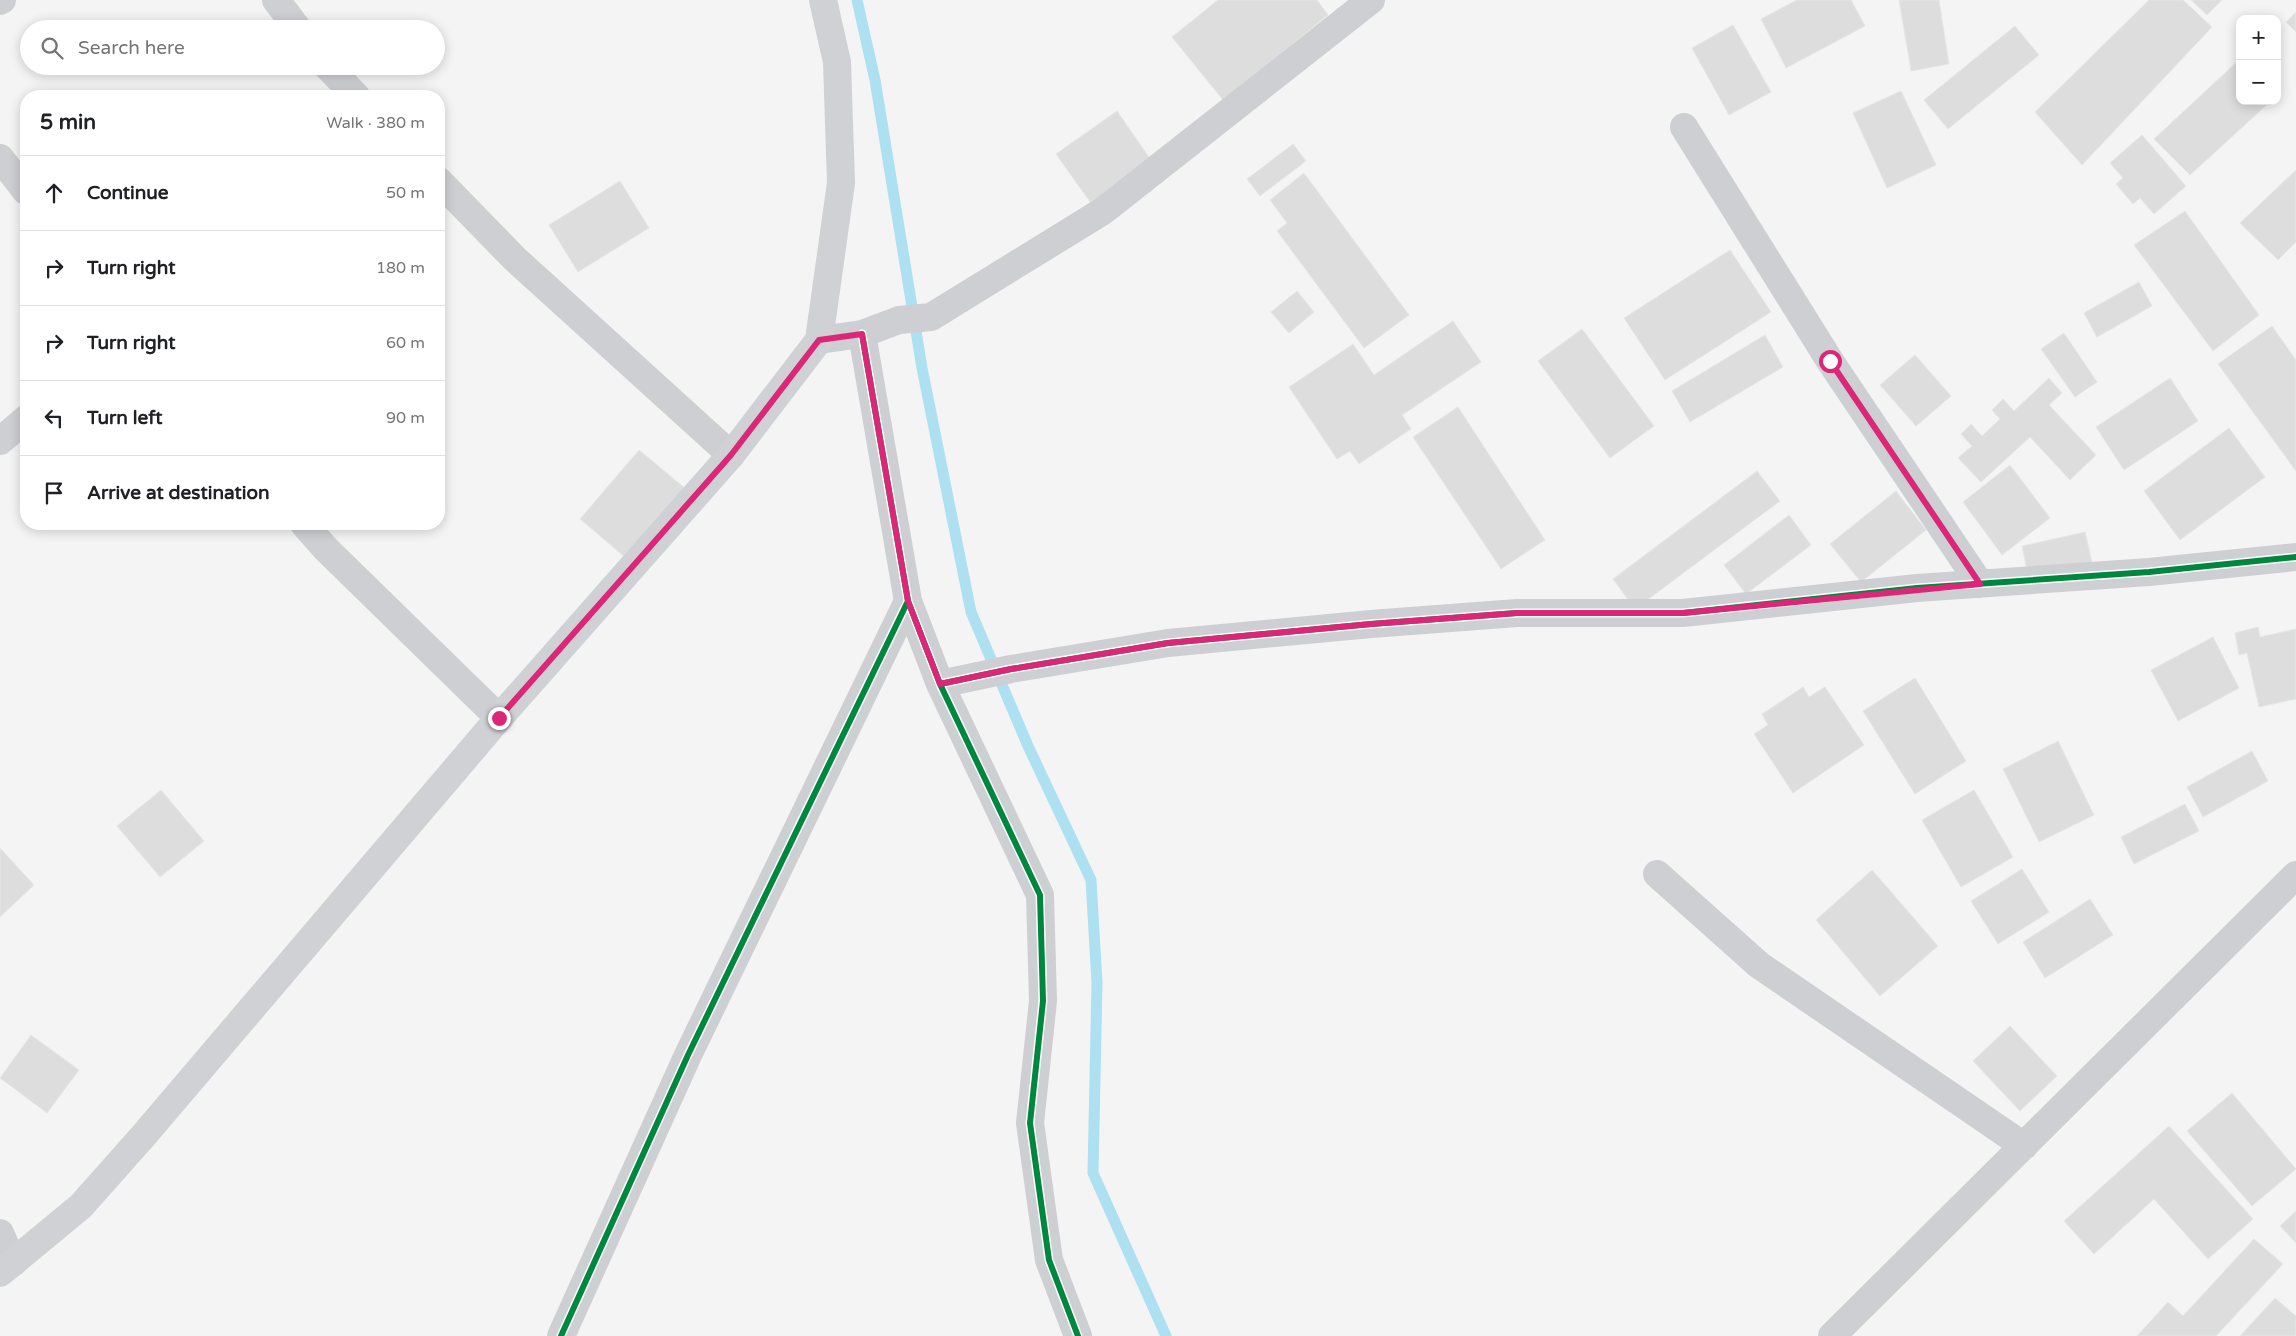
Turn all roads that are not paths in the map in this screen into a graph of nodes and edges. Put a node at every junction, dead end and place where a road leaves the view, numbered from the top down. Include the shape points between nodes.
1 (276, 0) edge
2 (823, 0) edge
3 (1362, 3) edge
4 (291, 20) edge
5 (336, 75) edge
6 (350, 90) edge
7 (1684, 127) dead end
8 (0, 158) edge
9 (20, 183) edge
10 (445, 187) edge
11 (862, 334) junction
12 (819, 340) junction
13 (20, 424) edge
14 (0, 441) edge
15 (731, 455) junction
16 (309, 530) edge
17 (2296, 557) edge
18 (1980, 584) junction
19 (908, 601) junction
20 (952, 681) junction
21 (499, 718) junction
22 (1657, 874) dead end
23 (2296, 875) edge
24 (2024, 1146) junction
25 (0, 1233) edge
26 (7, 1268) edge
27 (561, 1336) edge
28 (1078, 1336) edge
29 (1832, 1336) edge

1 - 4 street
2 - 12 main road via 837,62 841,184
3 - 11 street via 1103,211 931,317 899,320
5 - 6 street
7 - 18 street via 1830,361
8 - 9 street
10 - 15 street via 515,259
11 - 12 street
11 - 19 street
12 - 15 main road
13 - 14 street
15 - 21 main road
16 - 21 street
17 - 18 street
18 - 20 street via 1683,613 1517,613 1168,643
19 - 20 street
19 - 27 street via 688,1055
20 - 28 street via 1040,895 1043,1001 1030,1123 1049,1260
21 - 26 main road via 81,1206
22 - 24 street via 1759,965
23 - 24 street
24 - 29 street
25 - 26 street

